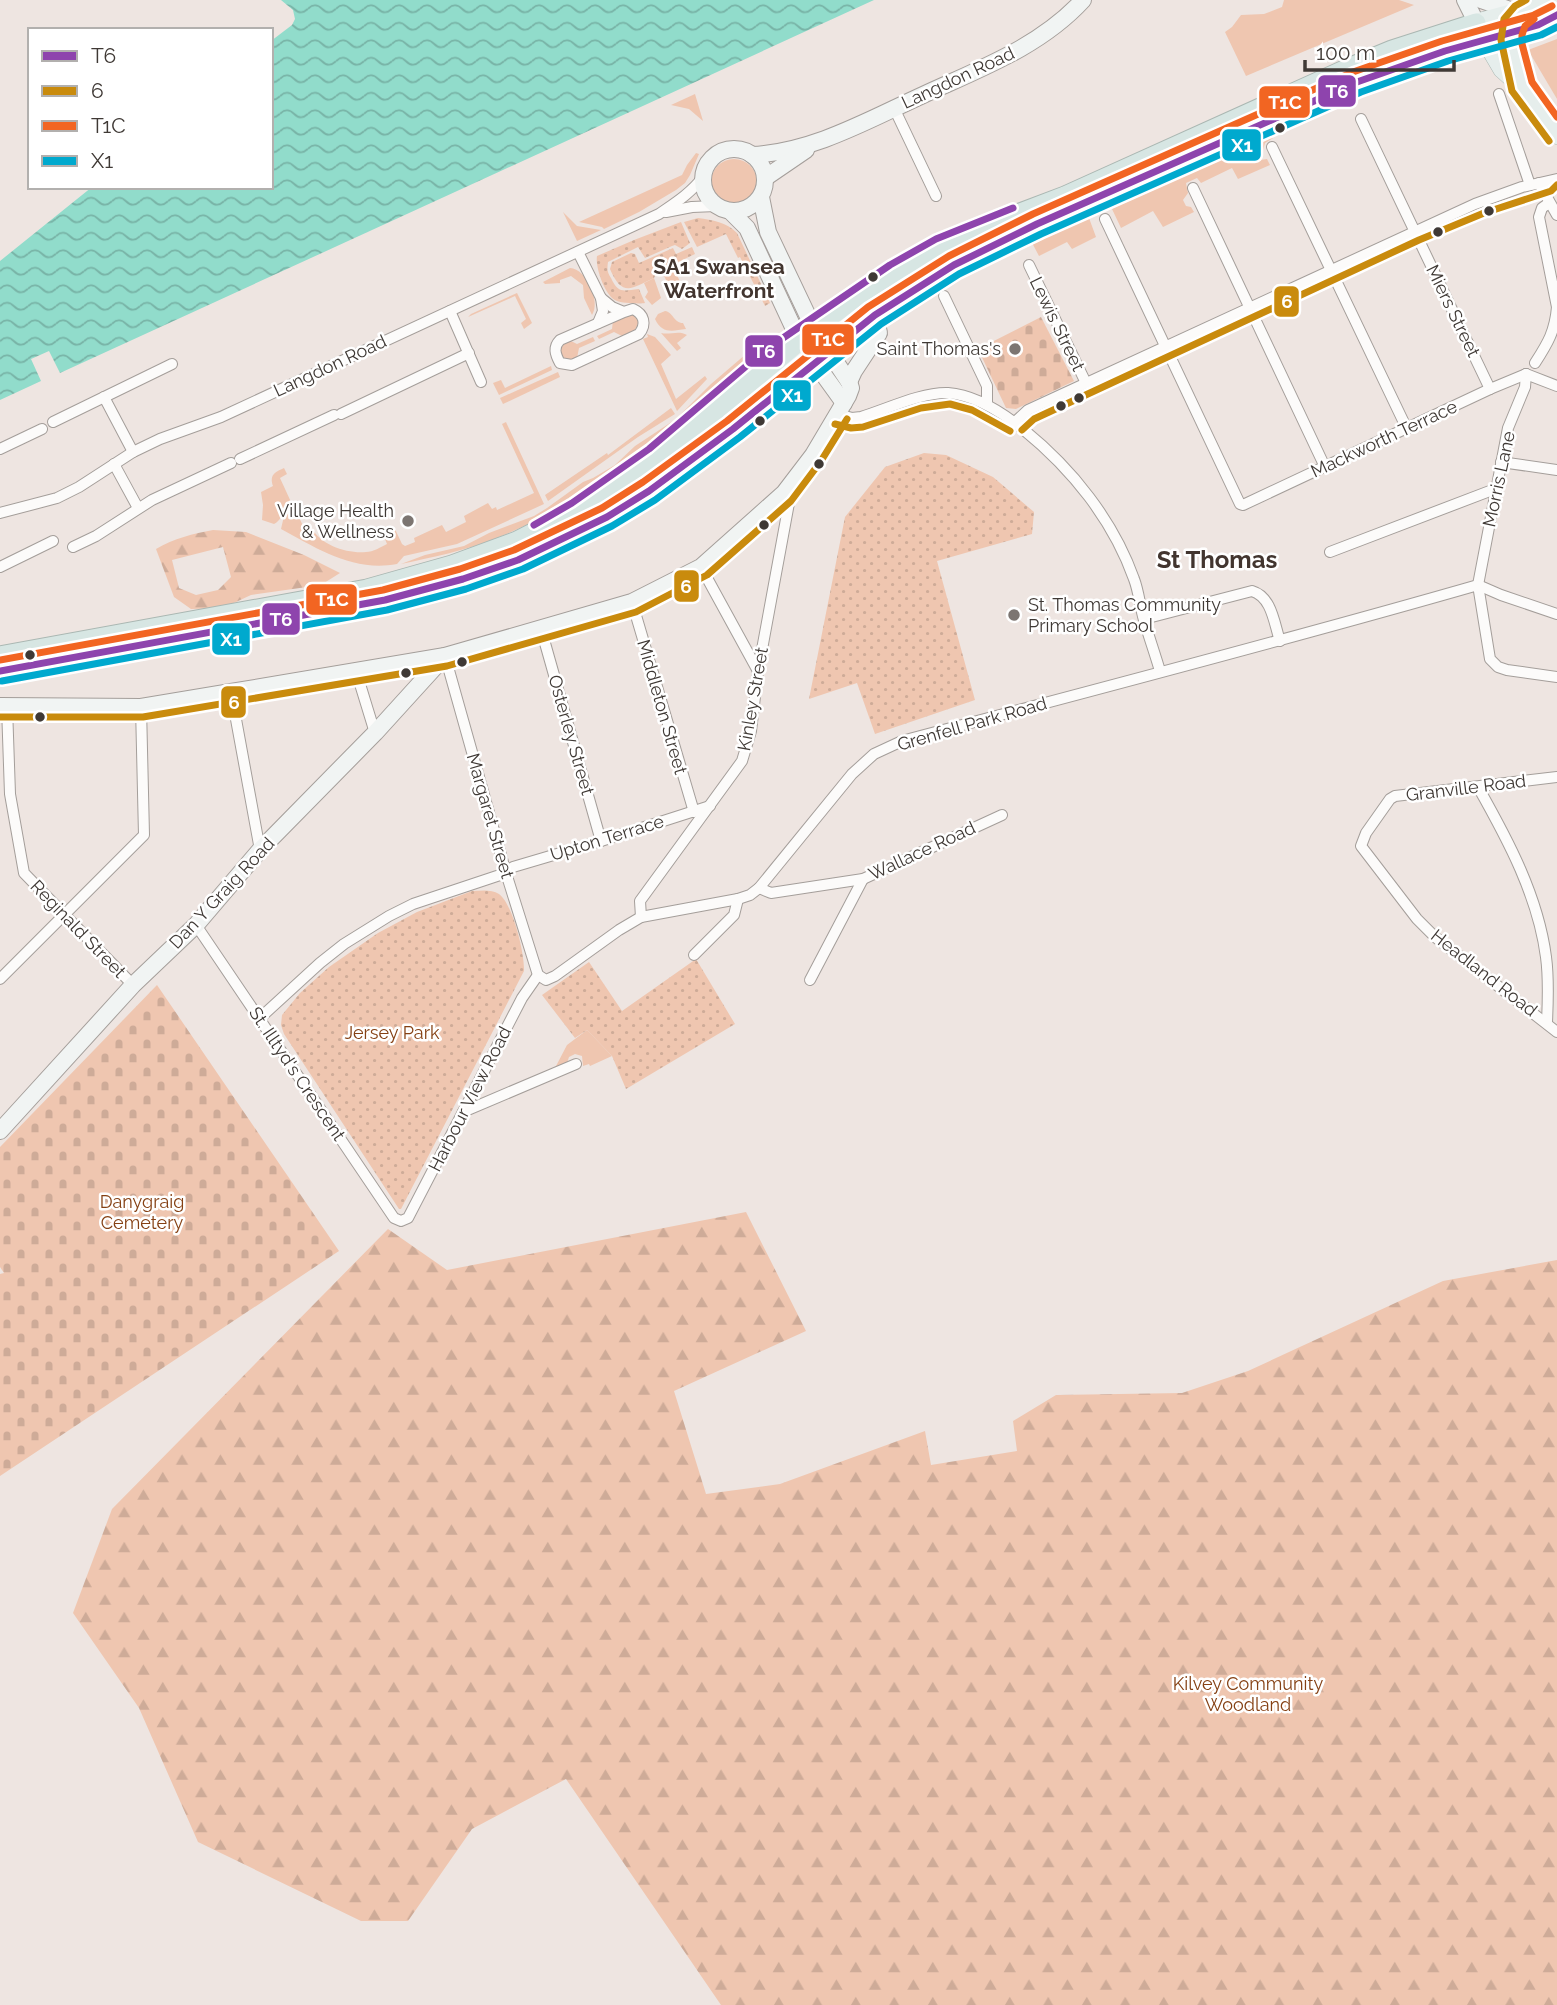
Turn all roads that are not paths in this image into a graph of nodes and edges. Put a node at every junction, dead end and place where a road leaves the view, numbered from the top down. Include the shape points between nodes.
1 (1083, 0) edge
2 (1465, 0) edge
3 (1481, 0) edge
4 (1549, 0) edge
5 (1524, 10) junction
6 (1557, 15) edge
7 (1481, 32) junction
8 (1511, 33) junction
9 (1521, 87) junction
10 (1499, 94) dead end
11 (894, 108) junction
12 (1361, 119) dead end
13 (1557, 135) edge
14 (823, 139) junction
15 (1272, 147) dead end
16 (752, 155) junction
17 (1557, 166) edge
18 (703, 177) junction
19 (765, 178) junction
20 (1543, 182) edge
21 (1193, 188) dead end
22 (936, 196) dead end
23 (761, 197) junction
24 (1549, 203) junction
25 (716, 206) junction
26 (732, 212) junction
27 (659, 214) junction
28 (1557, 215) edge
29 (1105, 219) dead end
30 (1037, 225) junction
31 (1415, 230) junction
32 (578, 252) junction
33 (1029, 265) dead end
34 (1331, 270) junction
35 (944, 296) dead end
36 (601, 299) junction
37 (1250, 307) junction
38 (450, 311) junction
39 (624, 312) junction
40 (876, 315) junction
41 (598, 323) junction
42 (1166, 345) junction
43 (814, 346) junction
44 (469, 353) junction
45 (1535, 363) dead end
46 (172, 364) dead end
47 (1526, 374) junction
48 (481, 382) dead end
49 (849, 382) junction
50 (1086, 383) junction
51 (1557, 386) edge
52 (1490, 389) junction
53 (104, 397) junction
54 (987, 404) junction
55 (841, 408) junction
56 (53, 422) dead end
57 (1015, 422) junction
58 (42, 429) dead end
59 (1406, 429) junction
60 (0, 449) edge
61 (132, 452) junction
62 (1501, 462) junction
63 (114, 464) junction
64 (1325, 467) junction
65 (1557, 471) edge
66 (1495, 489) junction
67 (784, 493) junction
68 (138, 508) junction
69 (0, 513) edge
70 (53, 541) dead end
71 (73, 547) dead end
72 (1330, 552) dead end
73 (0, 567) edge
74 (701, 568) junction
75 (1478, 585) junction
76 (632, 602) junction
77 (1557, 614) edge
78 (1144, 619) junction
79 (541, 629) junction
80 (1280, 642) junction
81 (0, 656) edge
82 (445, 656) junction
83 (0, 671) edge
84 (356, 671) junction
85 (758, 671) junction
86 (1160, 671) junction
87 (1557, 677) edge
88 (231, 692) junction
89 (4, 706) edge
90 (141, 707) junction
91 (375, 733) junction
92 (1557, 777) edge
93 (1478, 787) junction
94 (10, 794) junction
95 (710, 806) junction
96 (0, 808) edge
97 (694, 812) junction
98 (1002, 815) dead end
99 (601, 841) junction
100 (1361, 846) joint
101 (260, 850) junction
102 (506, 873) junction
103 (863, 879) junction
104 (759, 888) junction
105 (738, 899) junction
106 (63, 915) junction
107 (641, 917) junction
108 (197, 925) junction
109 (694, 955) dead end
110 (538, 975) junction
111 (0, 979) edge
112 (810, 980) dead end
113 (133, 985) junction
114 (260, 1018) junction
115 (1547, 1023) junction
116 (1557, 1032) edge
117 (576, 1064) dead end
118 (463, 1112) junction
119 (0, 1131) edge
120 (401, 1221) joint

1 - 11 street, Langdon Road via 1032,42
2 - 7 street
3 - 5 street
4 - 5 main road
5 - 7 main road
5 - 8 main road
6 - 8 main road
7 - 8 main road
7 - 9 main road via 1502,69
7 - 30 highway via 1357,82
7 - 43 highway via 1392,50 1065,196 952,240 860,294
8 - 9 main road
9 - 13 main road
10 - 20 street
11 - 14 street, Langdon Road
11 - 22 street
12 - 31 street, Miers Street
14 - 16 street, Langdon Road
14 - 19 street, Langdon Road
15 - 34 street
16 - 18 street via 725,150 707,164
16 - 19 street
17 - 20 street
18 - 25 street via 705,193
18 - 27 street, Langdon Road
19 - 23 street
20 - 24 street
20 - 31 street
21 - 37 street
23 - 26 street via 748,209
23 - 43 street via 768,232
24 - 28 street
24 - 45 street via 1539,217 1556,322
25 - 26 street
25 - 27 street, Langdon Road
26 - 43 street via 747,228
27 - 32 street, Langdon Road
29 - 42 street
30 - 40 highway via 954,265
30 - 43 street via 955,252 891,290
31 - 34 street
31 - 52 street, Miers Street
32 - 36 street
32 - 38 street, Langdon Road
33 - 50 street, Lewis Street
34 - 37 street
34 - 59 street
35 - 54 street via 987,386
36 - 39 street
36 - 41 street
37 - 42 street
37 - 64 street
38 - 44 street
38 - 61 street, Langdon Road via 221,417
39 - 41 street
39 - 41 street via 633,309 643,317 639,334 572,365 560,363 556,344
40 - 43 highway
40 - 49 street via 879,333
42 - 50 street
42 - 64 street, Mackworth Terrace via 1240,504
43 - 49 street
43 - 55 street
43 - 81 highway via 703,421 635,474 517,541 366,589
43 - 83 highway via 733,429 649,491 586,528 517,560 385,600
44 - 48 street
44 - 68 street
46 - 53 street
47 - 51 street
47 - 52 street, Mackworth Terrace
47 - 62 street, Morris Lane
49 - 55 street
50 - 57 street via 1028,410
52 - 59 street, Mackworth Terrace
53 - 56 street
53 - 61 street
54 - 55 street via 950,393 861,417 852,418
54 - 57 street
55 - 67 street
57 - 78 street via 1068,469 1114,533 1134,579
58 - 60 street
59 - 64 street, Mackworth Terrace
61 - 63 street, Langdon Road
62 - 65 street
62 - 66 street, Morris Lane
63 - 68 street
63 - 69 street, Langdon Road via 57,498
66 - 72 street
66 - 75 street, Morris Lane
67 - 74 street
67 - 85 street, Kinley Street via 789,503
68 - 71 street
70 - 73 street
74 - 76 street
74 - 85 street
75 - 77 street
75 - 80 street, Grenfell Park Road
75 - 87 street, Morris Lane via 1490,659 1507,670
76 - 79 street
76 - 97 street, Middleton Street
78 - 80 street via 1252,591 1267,600
78 - 86 street
79 - 82 street
79 - 99 street, Osterley Street
80 - 86 street, Grenfell Park Road
82 - 84 street
82 - 91 street, Dan Y Graig Road
82 - 102 street, Margaret Street
84 - 88 street
84 - 91 street
85 - 95 street, Kinley Street via 751,731 742,761
86 - 104 street, Grenfell Park Road via 902,741 874,754 852,774
88 - 90 street
88 - 101 street
89 - 90 street
89 - 94 street, Reginald Street
90 - 106 street via 144,835
91 - 101 street, Dan Y Graig Road
92 - 93 street, Granville Road
93 - 100 street, Granville Road via 1395,796
93 - 115 street via 1525,879 1536,914 1546,956
94 - 96 street
94 - 106 street, Reginald Street via 24,873
95 - 97 street, Upton Terrace
95 - 107 street, Kinley Street via 640,901
97 - 99 street, Upton Terrace
98 - 103 street, Wallace Road
99 - 102 street, Upton Terrace
100 - 115 street, Headland Road via 1435,937
101 - 108 street, Dan Y Graig Road
102 - 110 street, Margaret Street
102 - 114 street, Upton Terrace via 389,916 344,944
103 - 104 street, Wallace Road via 771,893
103 - 112 street
104 - 105 street, Grenfell Park Road
105 - 107 street, Grenfell Park Road
105 - 109 street via 734,915
106 - 111 street
106 - 113 street, Reginald Street
107 - 110 street, Grenfell Park Road via 555,976 546,980
108 - 113 street, Dan Y Graig Road
108 - 114 street, St. Illtyd's Crescent
110 - 118 street, Harbour View Road
113 - 119 street, Dan Y Graig Road
114 - 120 street, St. Illtyd's Crescent via 393,1216
115 - 116 street, Headland Road
117 - 118 street
118 - 120 street, Harbour View Road via 408,1218

